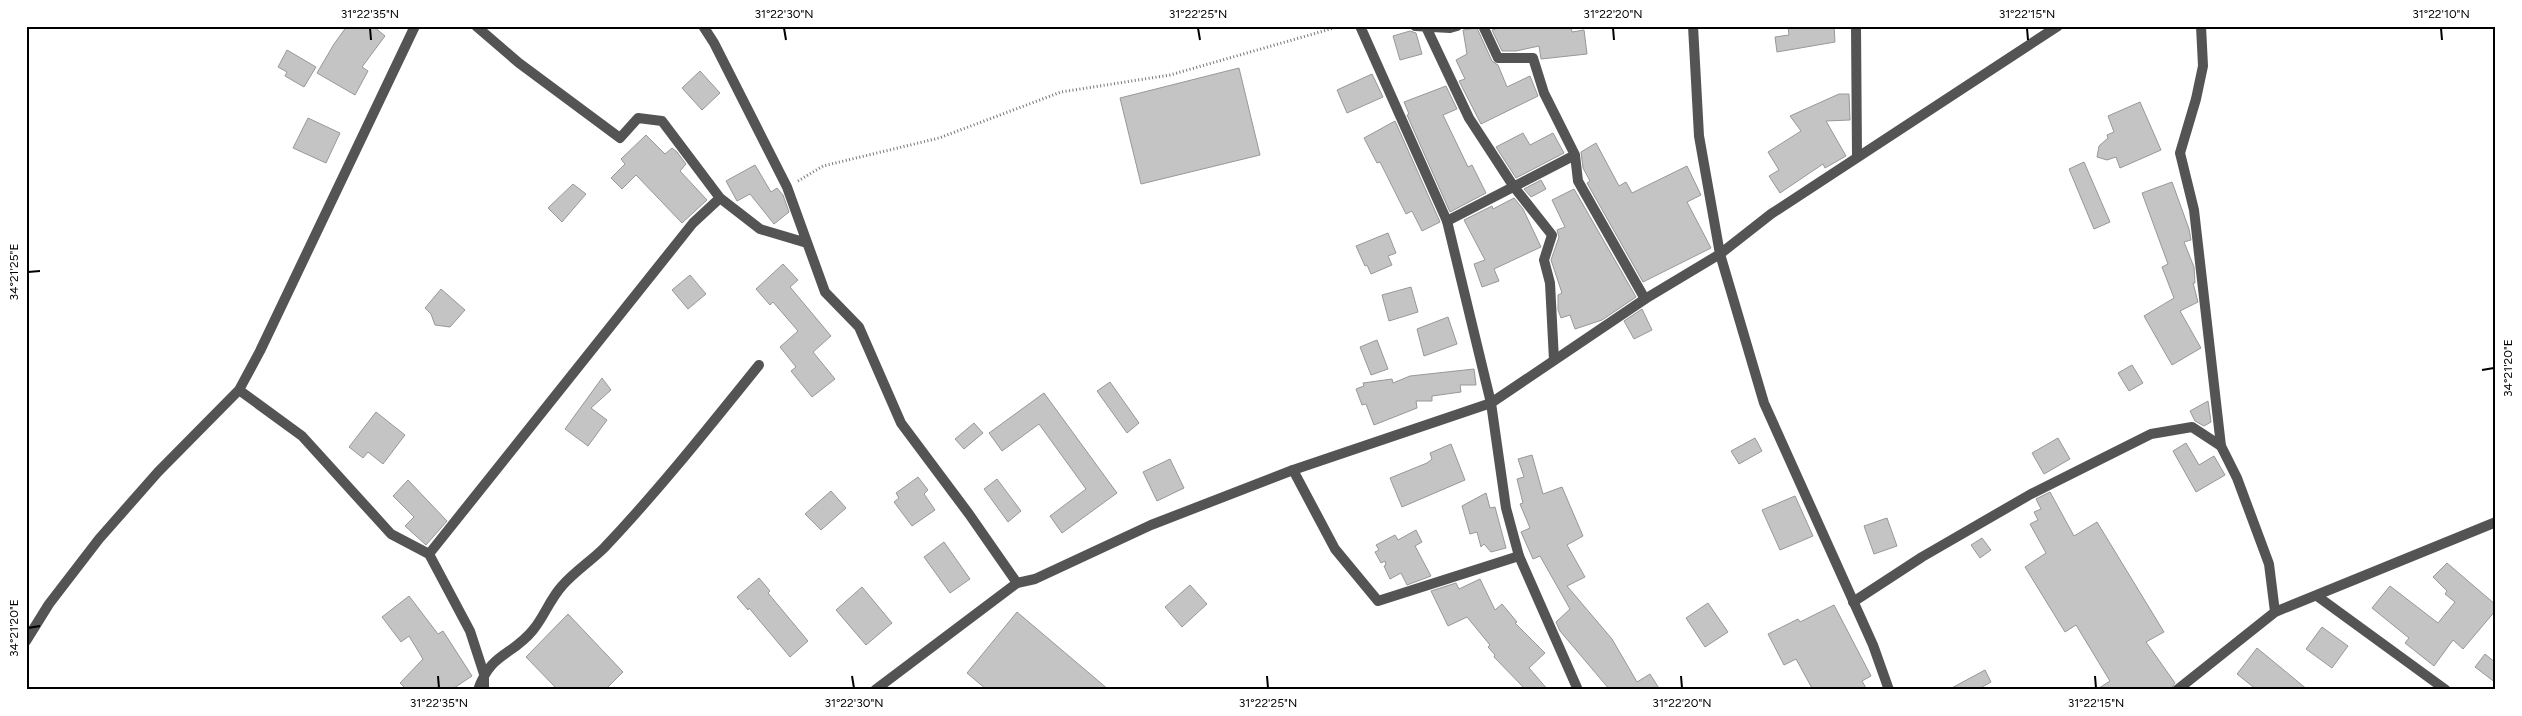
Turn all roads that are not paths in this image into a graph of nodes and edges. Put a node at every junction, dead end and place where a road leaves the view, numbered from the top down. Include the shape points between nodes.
1 (476, 26) edge
2 (703, 26) edge
3 (1360, 26) edge
4 (1457, 26) edge
5 (1483, 26) edge
6 (1693, 26) edge
7 (1856, 26) edge
8 (2058, 26) edge
9 (2201, 26) edge
10 (1421, 27) edge
11 (412, 28) edge
12 (1575, 155) junction
13 (1857, 157) junction
14 (1514, 187) junction
15 (720, 198) junction
16 (1447, 220) junction
17 (807, 243) junction
18 (1720, 254) junction
19 (1645, 299) junction
20 (1554, 360) junction
21 (759, 366) dead end
22 (239, 390) junction
23 (1491, 403) junction
24 (2221, 446) junction
25 (1293, 470) junction
26 (2496, 522) edge
27 (429, 554) junction
28 (1520, 556) junction
29 (1017, 583) junction
30 (2317, 596) junction
31 (1853, 602) junction
32 (2275, 612) junction
33 (26, 642) edge
34 (484, 674) junction
35 (478, 690) edge
36 (484, 690) edge
37 (876, 690) edge
38 (1578, 690) edge
39 (1889, 690) edge
40 (2177, 690) edge
41 (2446, 690) edge

1 - 15 street via 519,63 620,138 638,118 662,121
2 - 17 street via 787,188
3 - 16 street
4 - 10 street
5 - 12 street via 1498,58 1533,58 1544,93
6 - 18 street via 1699,136
7 - 13 street
8 - 13 street
9 - 24 street via 2203,66 2180,153 2194,210
10 - 14 street via 1469,118
11 - 22 street
12 - 14 street
12 - 19 street via 1578,181
13 - 18 street via 1771,214
14 - 16 street
14 - 20 street via 1552,235 1544,260 1550,283
15 - 17 street via 760,229
15 - 27 street via 693,223
16 - 23 street
17 - 29 street via 825,292 859,327 902,423
18 - 19 street
18 - 31 street via 1764,403
19 - 20 street
20 - 23 street
21 - 34 street via 610,542 562,586 534,630 519,645 498,657
22 - 27 street via 302,436 391,534
22 - 33 street via 158,472 99,539 49,604
23 - 25 street
23 - 28 street via 1506,508
24 - 31 street via 2192,427 2151,434 2031,494 1922,557
24 - 32 street via 2237,478 2269,564
25 - 28 street via 1335,549 1378,601
25 - 29 street via 1151,525 1035,579
26 - 30 street
27 - 34 street via 470,631
28 - 38 street
29 - 37 street
30 - 32 street
30 - 41 street
31 - 39 street
32 - 40 street
34 - 35 street
34 - 36 street

